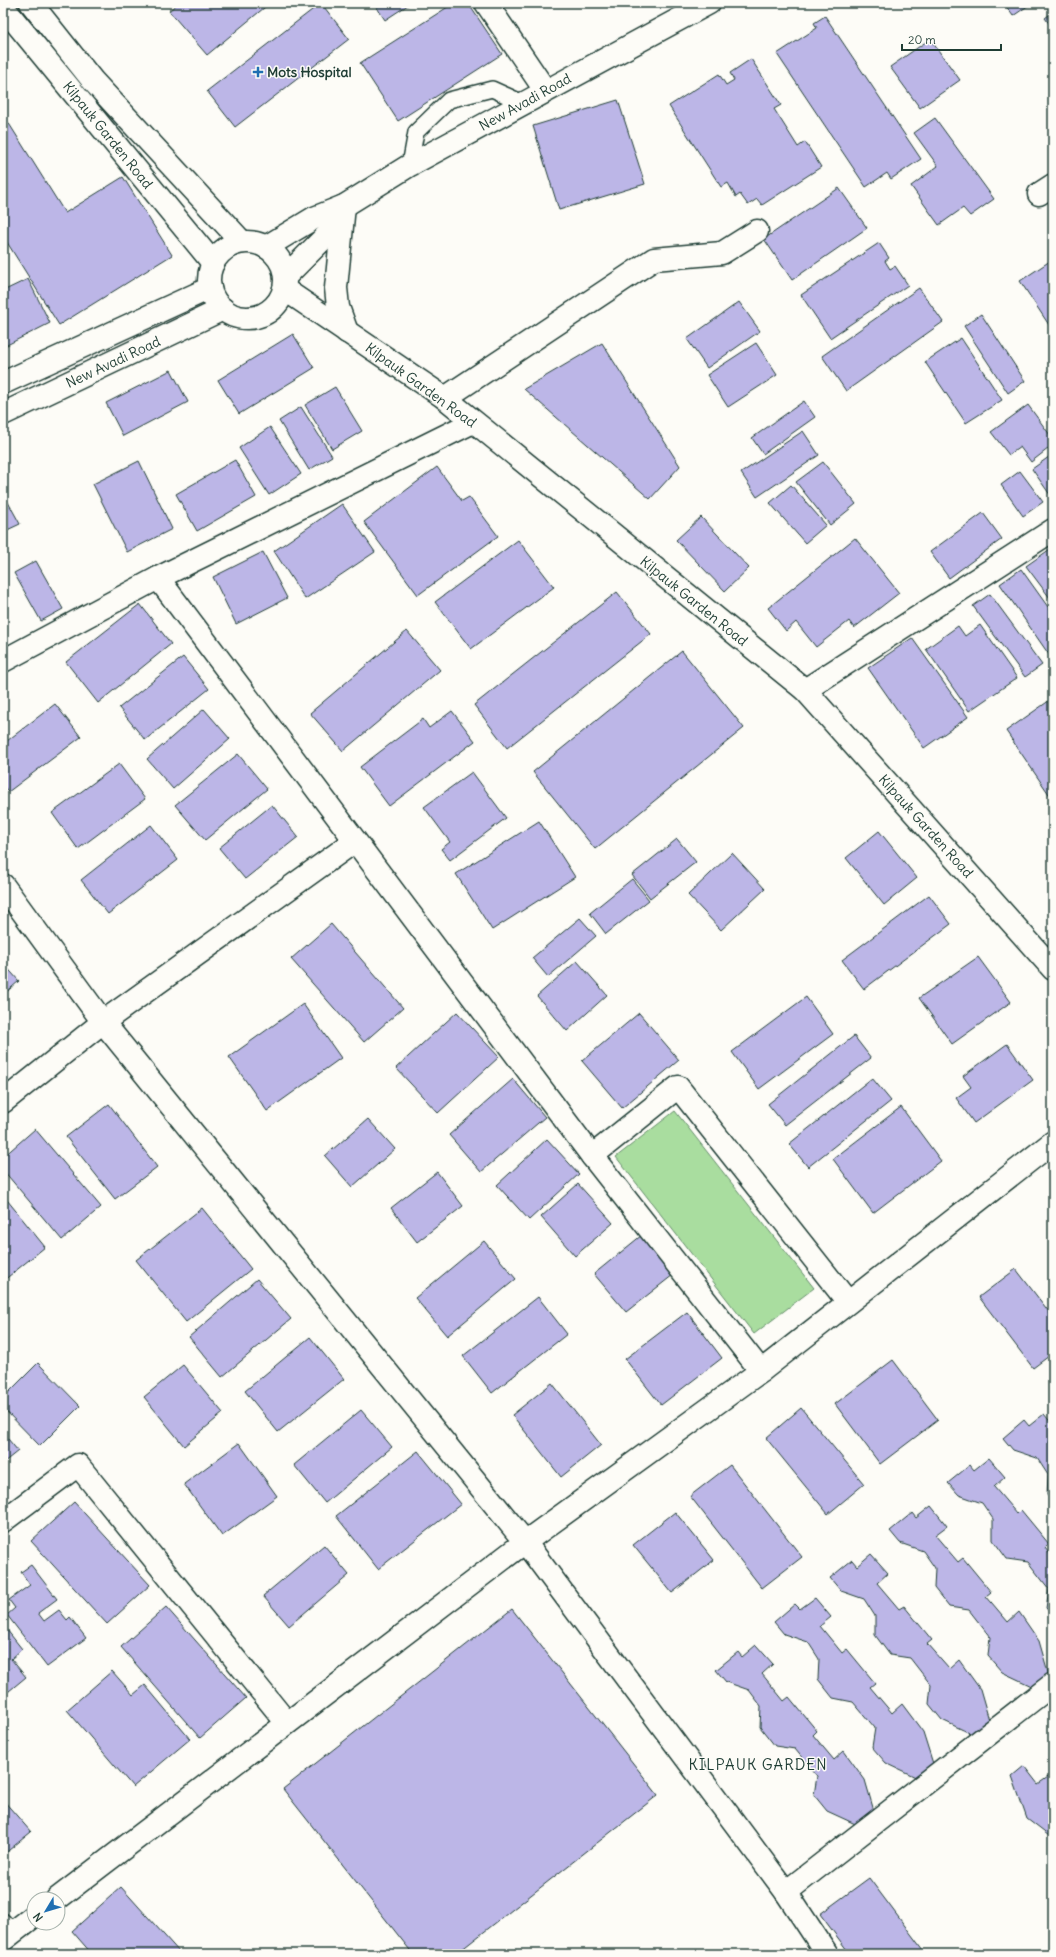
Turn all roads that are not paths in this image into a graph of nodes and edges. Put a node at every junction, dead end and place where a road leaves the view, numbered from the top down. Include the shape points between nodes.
1 (31, 3) edge
2 (486, 3) edge
3 (709, 3) edge
4 (3, 7) edge
5 (545, 90) junction
6 (523, 104) junction
7 (410, 165) junction
8 (344, 206) junction
9 (757, 231) dead end
10 (242, 242) junction
11 (266, 247) junction
12 (213, 263) junction
13 (285, 283) junction
14 (210, 288) junction
15 (223, 310) junction
16 (347, 332) junction
17 (3, 383) edge
18 (445, 398) junction
19 (3, 414) edge
20 (473, 422) junction
21 (1053, 530) edge
22 (158, 578) junction
23 (3, 661) edge
24 (805, 690) junction
25 (356, 841) junction
26 (3, 885) edge
27 (1053, 969) edge
28 (103, 1022) junction
29 (3, 1102) edge
30 (1053, 1142) edge
31 (592, 1156) junction
32 (848, 1302) junction
33 (761, 1371) junction
34 (3, 1522) edge
35 (525, 1542) junction
36 (1053, 1684) edge
37 (287, 1724) junction
38 (66, 1891) edge
39 (786, 1892) junction
40 (26, 1920) edge
41 (6, 1931) edge
42 (827, 1954) edge

1 - 10 street, Kilpauk Garden Road via 93,81
2 - 5 street
3 - 5 street, New Avadi Road
4 - 12 street, Kilpauk Garden Road
5 - 6 street, New Avadi Road
6 - 7 street, New Avadi Road
6 - 7 lane via 492,89 449,100 416,132
7 - 8 street, New Avadi Road
8 - 11 street, New Avadi Road via 314,218
8 - 13 street, New Avadi Road via 327,235
8 - 16 street via 336,288 338,307
9 - 18 street via 722,253 654,259
10 - 11 street
10 - 12 street via 220,253
11 - 13 street via 282,264
12 - 14 street via 209,275
13 - 15 street via 280,301 260,316 234,316
13 - 16 street, Kilpauk Garden Road
14 - 15 street
14 - 17 street, New Avadi Road
15 - 19 street, New Avadi Road
16 - 18 street, Kilpauk Garden Road
18 - 20 street, Kilpauk Garden Road
20 - 22 street
20 - 24 street, Kilpauk Garden Road
21 - 24 street
22 - 23 street
22 - 25 street
24 - 27 street, Kilpauk Garden Road
25 - 28 street
25 - 31 street
26 - 28 street
28 - 29 street
28 - 35 street
30 - 32 street
31 - 32 street via 678,1087
31 - 33 street
32 - 33 street
33 - 35 street
34 - 37 street via 78,1465
35 - 37 street
35 - 39 street
36 - 39 street
37 - 38 street
39 - 42 street
40 - 41 street

